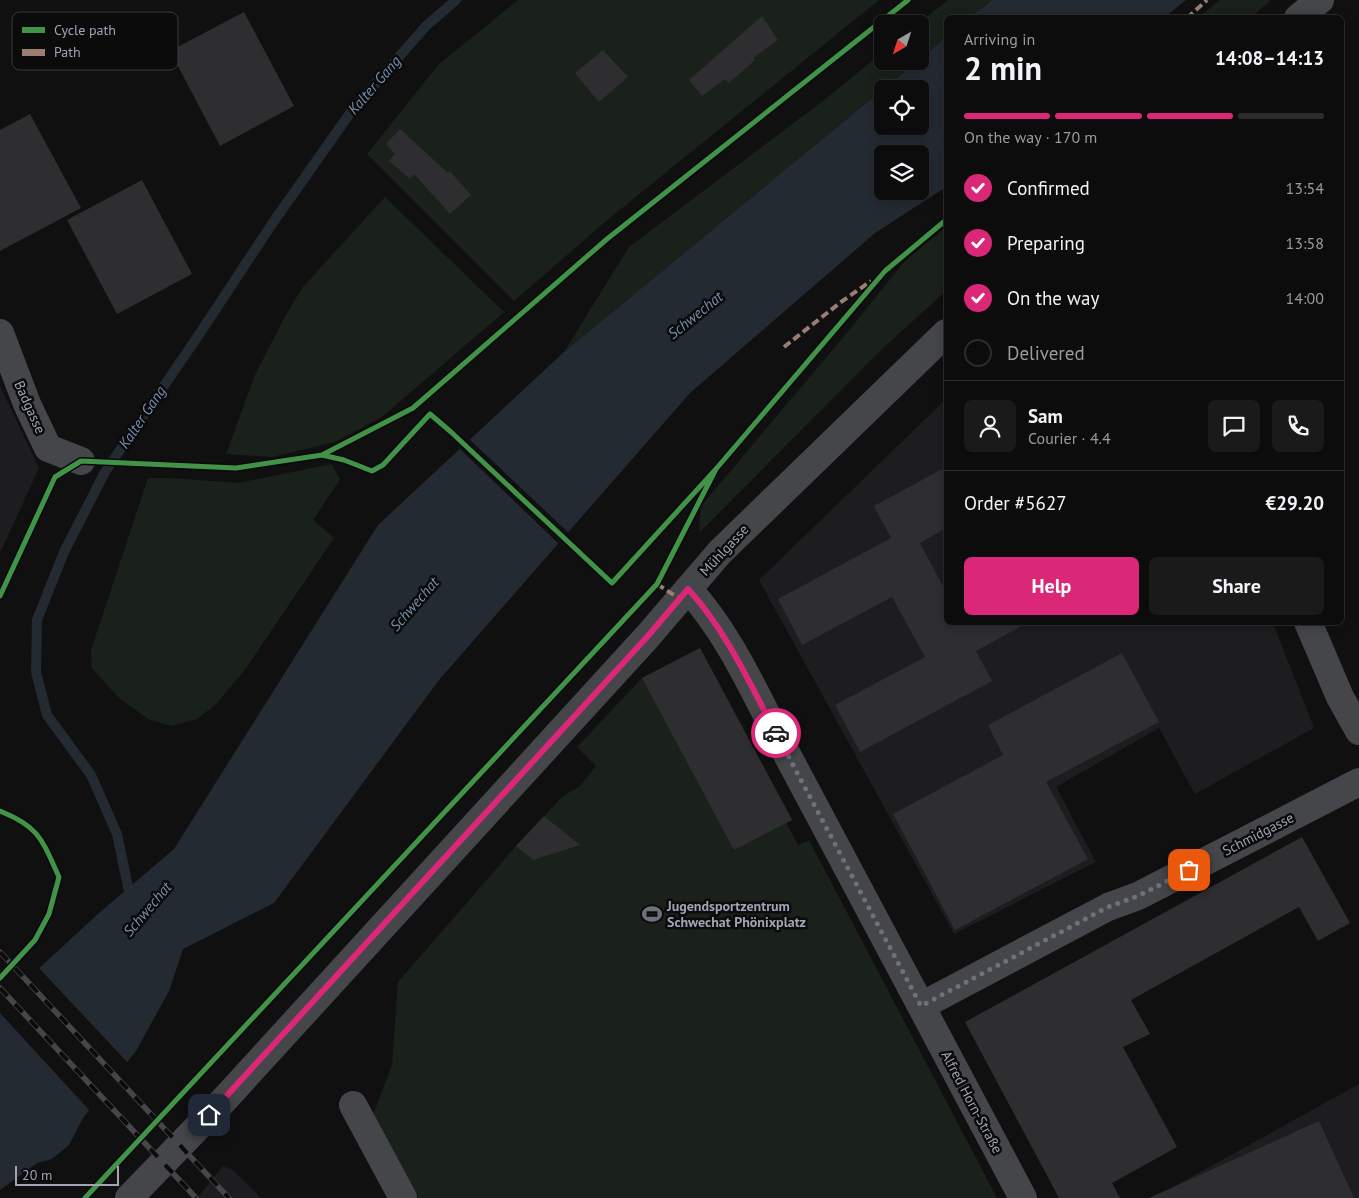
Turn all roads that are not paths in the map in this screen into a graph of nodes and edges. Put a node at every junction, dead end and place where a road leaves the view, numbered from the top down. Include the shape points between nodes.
1 (1320, 0) edge
2 (1302, 15) edge
3 (0, 333) edge
4 (944, 335) edge
5 (81, 461) dead end
6 (688, 589) junction
7 (1309, 625) edge
8 (1359, 731) edge
9 (1359, 782) edge
10 (932, 1000) junction
11 (353, 1105) dead end
12 (129, 1198) edge
13 (404, 1198) edge
14 (1023, 1198) edge

1 - 2 street
3 - 5 street, Badgasse via 48,448
4 - 6 street, Mühlgasse via 727,545
6 - 10 street, Alfred Horn-Straße via 715,622
6 - 12 street, Mühlgasse via 223,1101
7 - 8 street via 1340,697
9 - 10 street, Schmidgasse via 1138,896 1108,907
10 - 14 street, Alfred Horn-Straße
11 - 13 street

